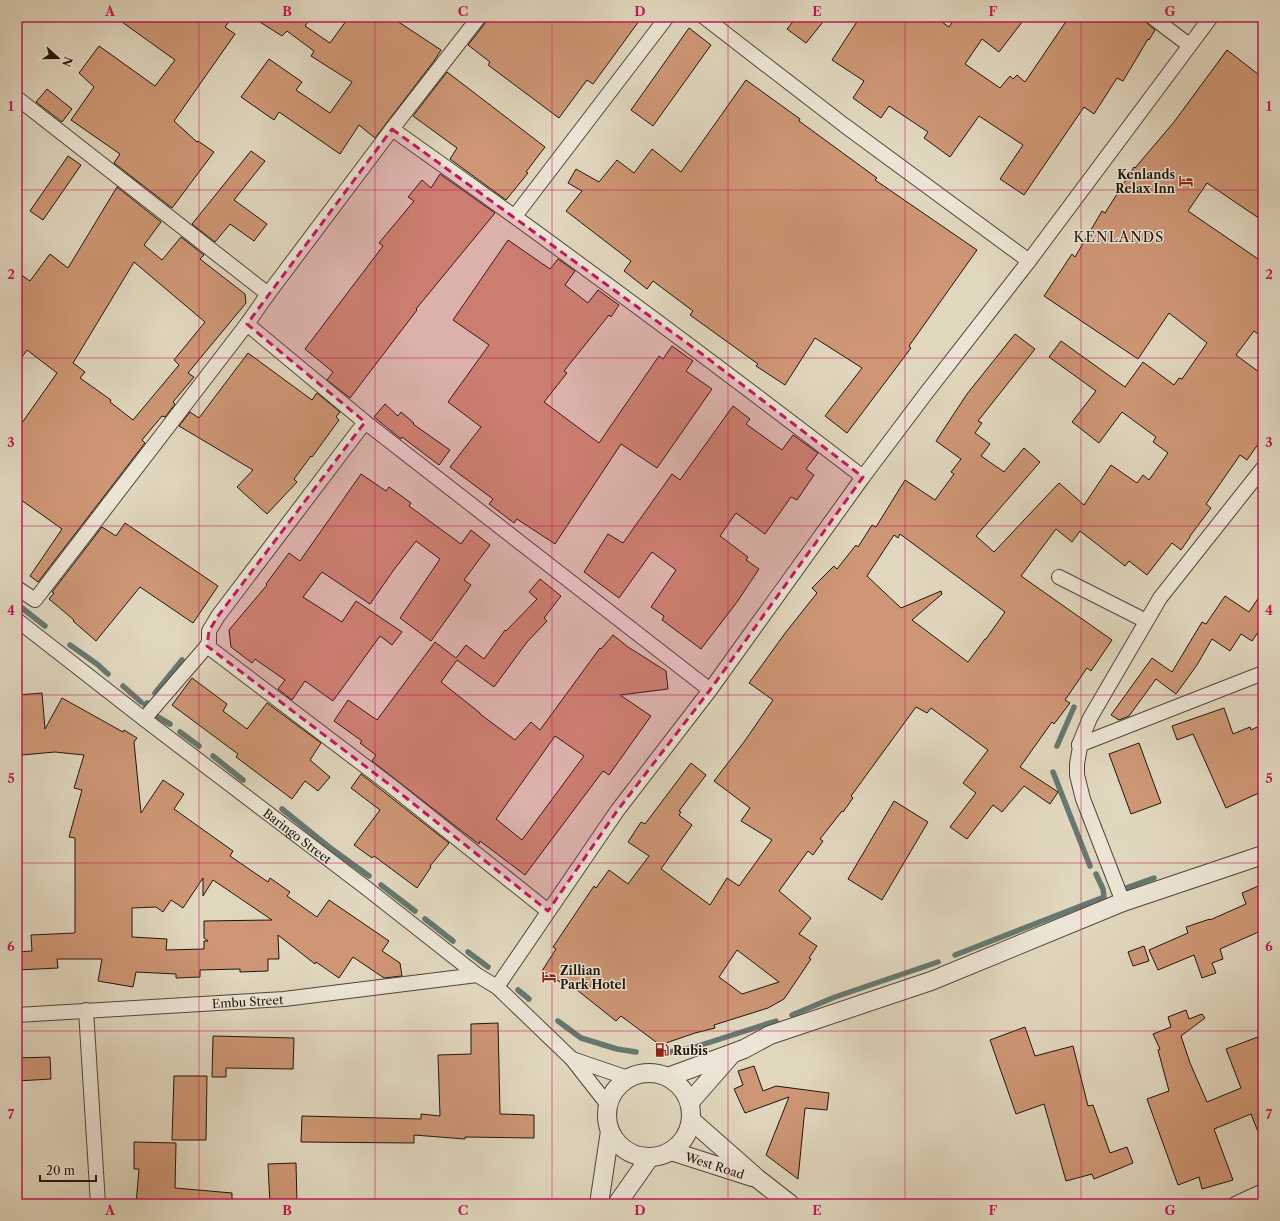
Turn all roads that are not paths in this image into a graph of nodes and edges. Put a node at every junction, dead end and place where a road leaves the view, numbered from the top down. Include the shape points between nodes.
1 (479, 17) edge
2 (667, 17) edge
3 (704, 17) edge
4 (1152, 17) edge
5 (1211, 17) edge
6 (1189, 45) junction
7 (17, 98) edge
8 (392, 129) junction
9 (515, 216) junction
10 (1029, 261) junction
11 (268, 294) junction
12 (247, 324) junction
13 (365, 422) junction
14 (1263, 468) edge
15 (863, 476) junction
16 (1059, 577) dead end
17 (17, 588) edge
18 (17, 620) edge
19 (1146, 621) junction
20 (207, 646) junction
21 (1263, 673) edge
22 (710, 690) junction
23 (144, 719) junction
24 (1079, 745) junction
25 (1263, 855) edge
26 (1123, 902) junction
27 (548, 911) junction
28 (478, 975) junction
29 (497, 987) junction
30 (86, 1010) junction
31 (17, 1014) edge
32 (733, 1053) junction
33 (572, 1059) junction
34 (668, 1077) junction
35 (628, 1078) junction
36 (690, 1102) junction
37 (608, 1106) junction
38 (691, 1120) junction
39 (610, 1131) junction
40 (671, 1151) junction
41 (650, 1157) junction
42 (758, 1179) junction
43 (1263, 1192) edge
44 (98, 1204) edge
45 (599, 1204) edge
46 (617, 1204) edge
47 (790, 1204) edge
48 (1235, 1204) edge

1 - 8 street
2 - 9 street
3 - 10 street via 844,125
4 - 6 street
5 - 6 street
6 - 10 street
7 - 11 street
8 - 9 street
8 - 11 street
9 - 15 street
10 - 15 street
11 - 12 street
12 - 13 street
12 - 17 street via 35,600
13 - 20 street via 218,616 209,631
13 - 22 street
14 - 19 street via 1160,598
15 - 22 street
16 - 19 street
18 - 23 street, Baringo Street
19 - 24 street via 1094,712
20 - 23 street
20 - 27 street via 390,785
21 - 24 street
22 - 27 street via 617,811
23 - 28 street, Baringo Street
24 - 26 street via 1077,775 1083,799
25 - 26 street
26 - 32 street via 931,981 770,1035
27 - 29 street
28 - 29 street, Baringo Street
28 - 30 street, Embu Street via 284,998
29 - 33 street, Baringo Street
30 - 31 street, Embu Street
30 - 44 street
32 - 34 street
32 - 36 street
33 - 35 street, Baringo Street
33 - 37 street, Baringo Street
34 - 35 street via 648,1072
34 - 36 street via 685,1092
35 - 37 street via 612,1094
36 - 38 street
37 - 39 street
38 - 40 street via 685,1138
38 - 42 street, West Road
39 - 41 street via 616,1142 626,1150
39 - 45 street
40 - 41 street via 661,1156
40 - 42 street, West Road
41 - 46 street
42 - 47 street, West Road
43 - 48 street

